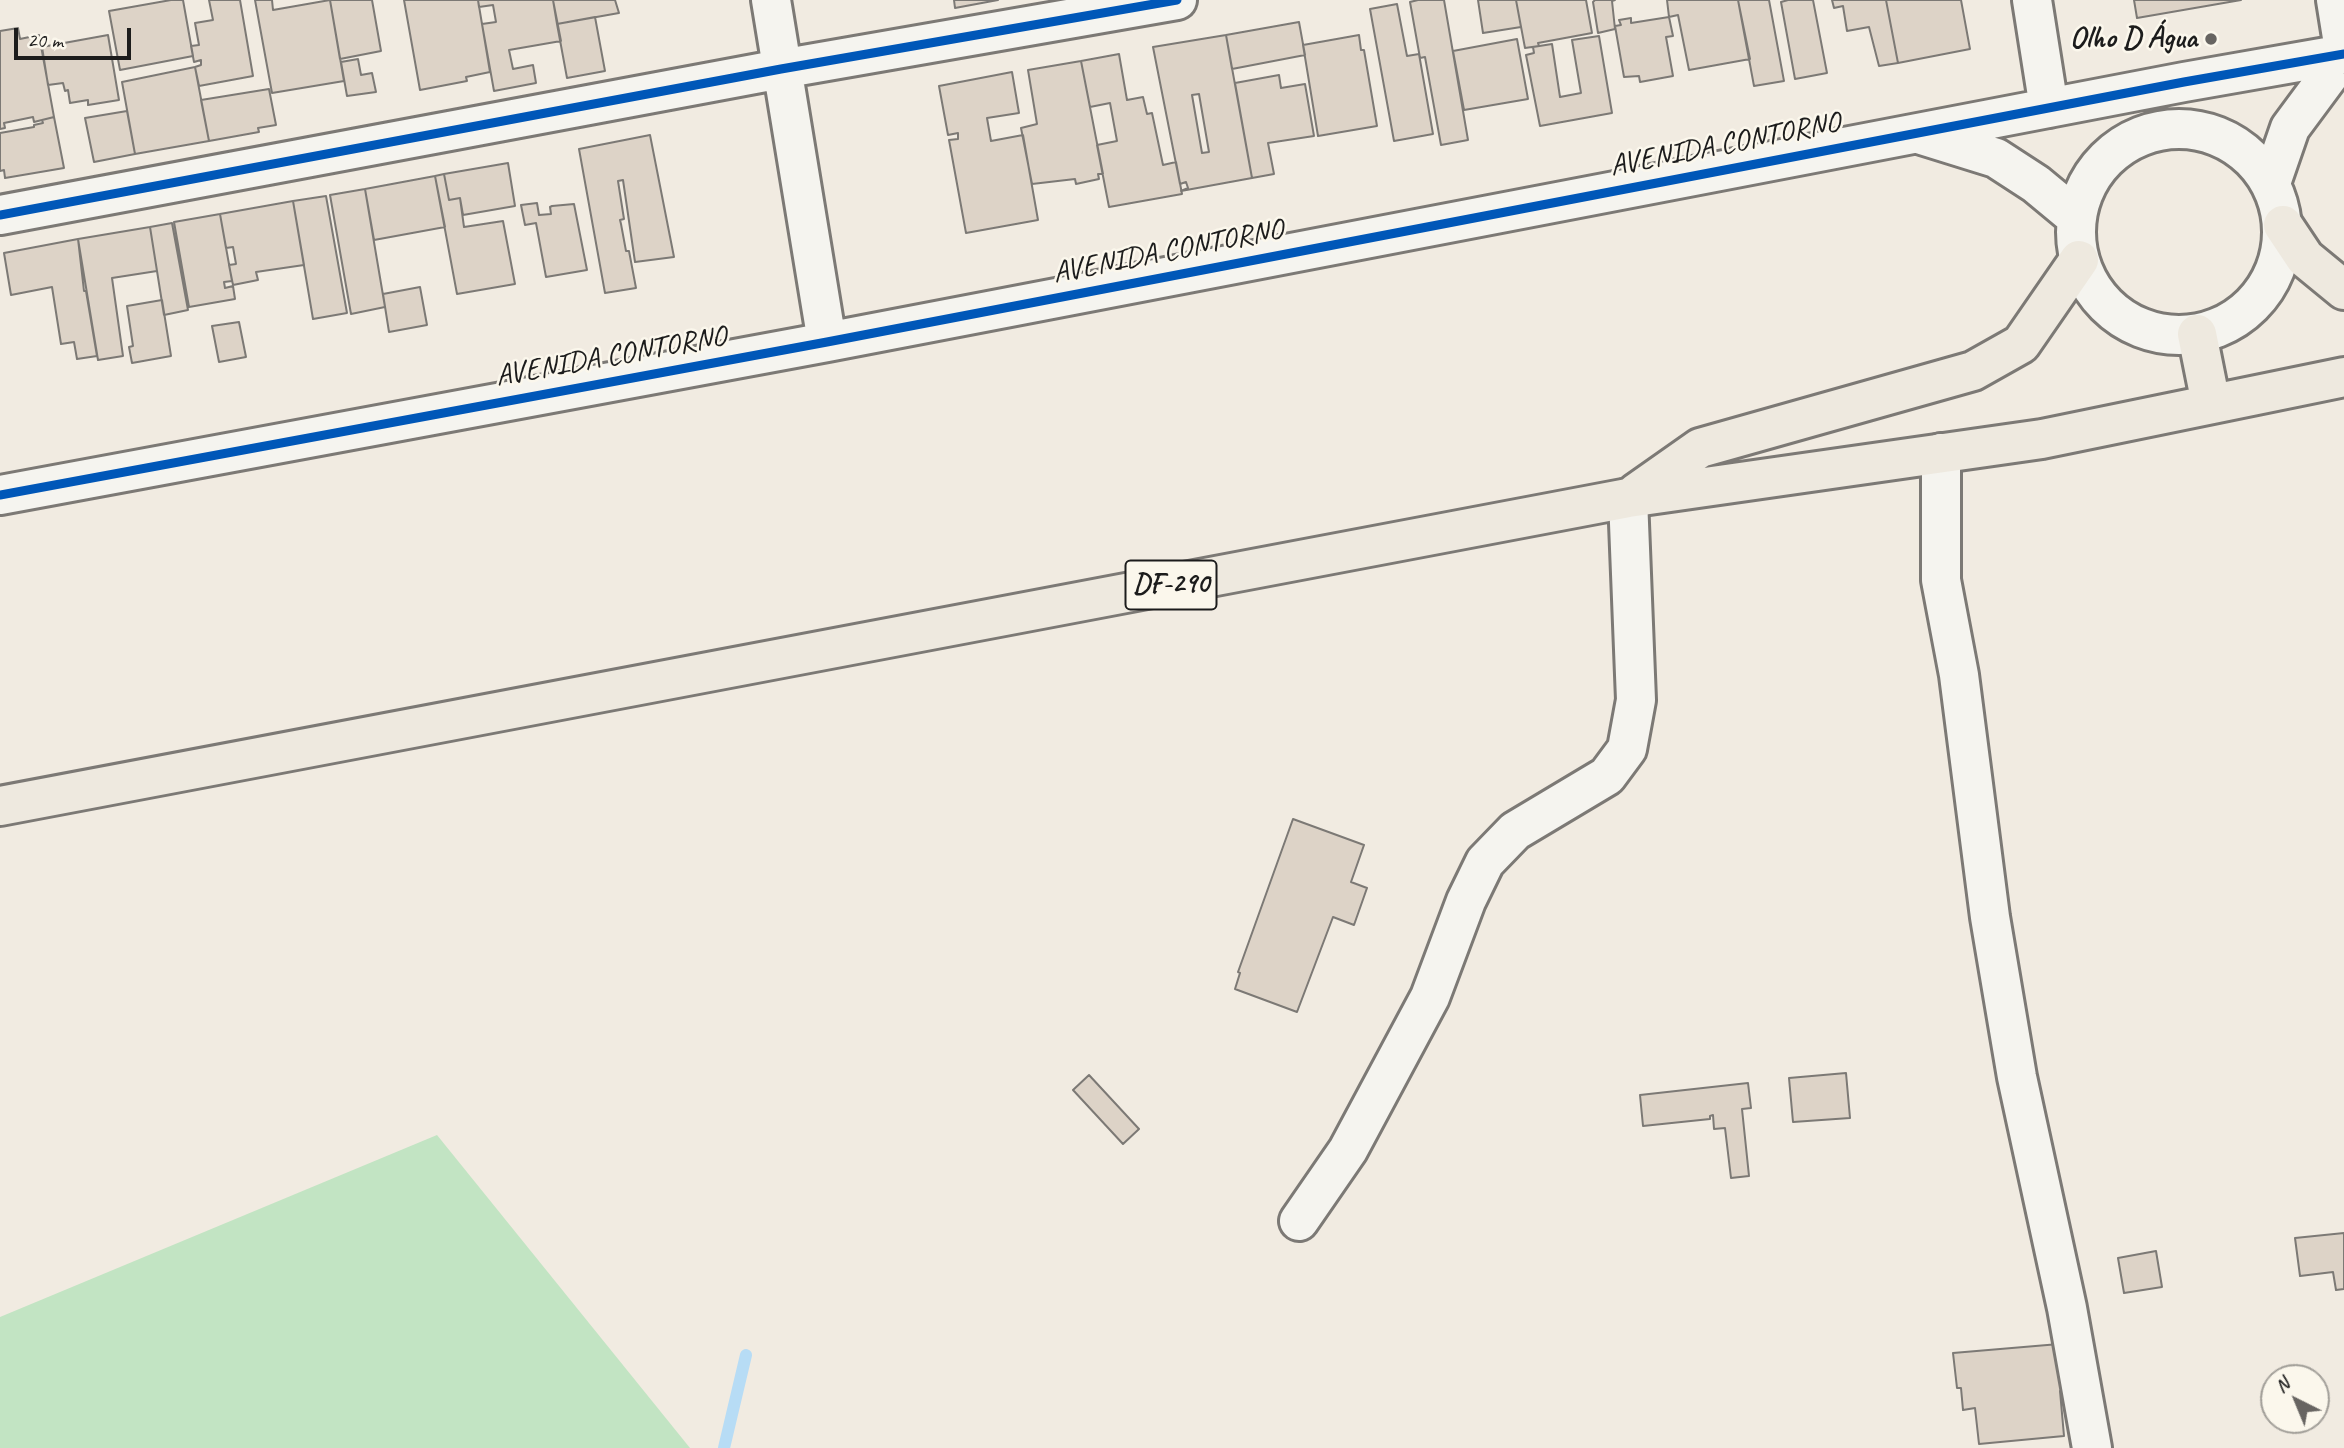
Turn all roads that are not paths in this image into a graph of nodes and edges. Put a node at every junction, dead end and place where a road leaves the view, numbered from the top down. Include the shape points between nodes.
1 (771, 0) edge
2 (1177, 0) edge
3 (2032, 0) edge
4 (2336, 0) edge
5 (2344, 53) edge
6 (781, 69) junction
7 (2158, 88) junction
8 (2049, 108) junction
9 (2162, 130) junction
10 (1917, 134) junction
11 (2271, 183) junction
12 (0, 215) edge
13 (2077, 218) junction
14 (2283, 225) junction
15 (2079, 260) junction
16 (2344, 290) edge
17 (2197, 334) junction
18 (827, 342) junction
19 (2344, 377) edge
20 (2211, 404) junction
21 (1941, 453) junction
22 (0, 495) edge
23 (1628, 498) junction
24 (0, 806) edge
25 (1299, 1221) dead end
26 (2092, 1448) edge

1 - 6 street
2 - 6 street
3 - 8 street
4 - 5 street
5 - 7 street, AVENIDA CONTORNO
5 - 11 street via 2290,128
6 - 12 street
6 - 18 street
7 - 8 street, AVENIDA CONTORNO
7 - 9 street
8 - 10 street, AVENIDA CONTORNO
9 - 11 street via 2184,128 2226,139 2244,150
9 - 13 street via 2122,145 2105,159 2082,197
10 - 13 street via 1996,158
10 - 18 street, AVENIDA CONTORNO
11 - 14 street
13 - 15 street
14 - 16 highway via 2305,258
14 - 17 street via 2277,268 2267,287 2237,318
15 - 17 street via 2099,299 2115,314 2154,332
15 - 23 highway via 2021,344 1973,371 1700,448
17 - 20 highway
18 - 22 street, AVENIDA CONTORNO
19 - 20 highway, DF-290
20 - 21 highway, DF-290 via 2042,439
21 - 23 highway, DF-290
21 - 26 street via 1941,580 1959,675 1990,917 2017,1077
23 - 24 highway, DF-290
23 - 25 street via 1636,700 1627,749 1607,776 1515,831 1485,862 1430,997 1348,1150

